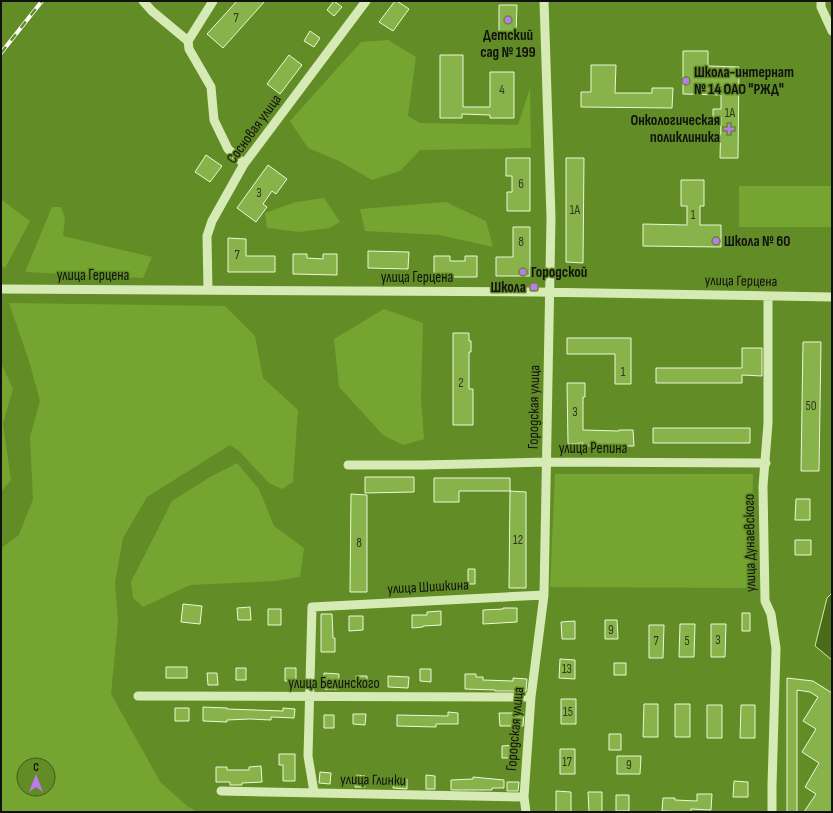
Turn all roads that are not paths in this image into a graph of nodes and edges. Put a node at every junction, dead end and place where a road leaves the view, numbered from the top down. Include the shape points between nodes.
1 (143, 1) edge
2 (213, 1) edge
3 (366, 1) edge
4 (544, 1) edge
5 (820, 1) edge
6 (832, 31) edge
7 (188, 41) junction
8 (244, 164) junction
9 (1, 289) edge
10 (208, 290) junction
11 (550, 293) junction
12 (768, 296) junction
13 (832, 297) edge
14 (547, 462) junction
15 (766, 462) junction
16 (348, 465) dead end
17 (544, 595) junction
18 (138, 696) dead end
19 (311, 697) junction
20 (531, 697) junction
21 (221, 791) dead end
22 (314, 792) junction
23 (524, 797) junction
24 (526, 812) edge
25 (772, 812) edge

1 - 7 street
2 - 7 street
3 - 8 street, Сосновая улица
4 - 11 street, Городская улица via 551,218
5 - 6 street
7 - 8 street via 189,49 210,86 214,120 228,149
8 - 10 street, Сосновая улица via 212,221 207,236
9 - 10 street, улица Герцена
10 - 11 street, улица Герцена
11 - 12 street, улица Герцена
11 - 14 street, Городская улица
12 - 13 street, улица Герцена
12 - 15 street, улица Дунаевского
14 - 15 street, улица Репина
14 - 16 street, улица Репина
14 - 17 street, Городская улица
15 - 25 street, улица Дунаевского via 763,486 765,601 771,614 776,648
17 - 19 street, улица Шишкина via 312,607
17 - 20 street, Городская улица
18 - 19 street, улица Белинского
19 - 20 street, улица Белинского
19 - 22 street via 308,756
20 - 23 street, Городская улица
21 - 22 street, улица Глинки
22 - 23 street, улица Глинки
23 - 24 street, Городская улица

